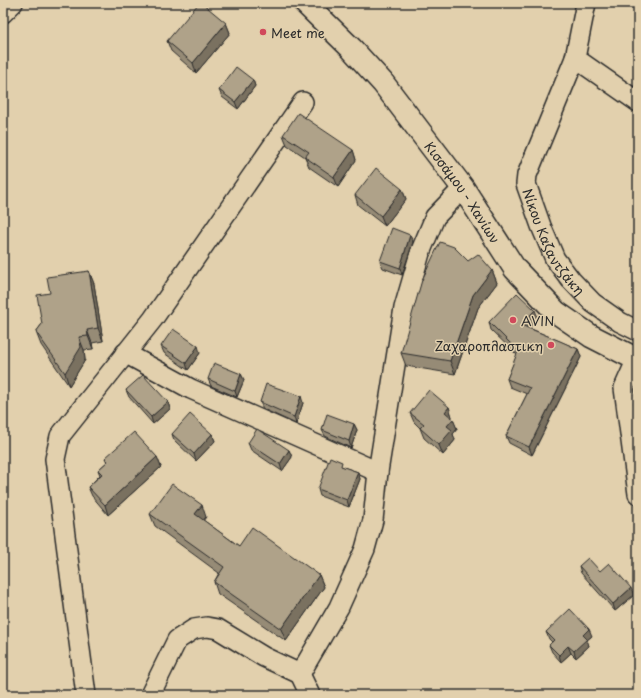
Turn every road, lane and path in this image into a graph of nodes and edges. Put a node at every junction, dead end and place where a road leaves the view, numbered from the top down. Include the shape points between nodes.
1 (13, 3) edge
2 (586, 3) edge
3 (306, 4) edge
4 (3, 13) edge
5 (575, 58) junction
6 (303, 102) dead end
7 (638, 102) edge
8 (463, 188) junction
9 (638, 331) edge
10 (125, 353) junction
11 (638, 359) edge
12 (378, 472) junction
13 (638, 494) edge
14 (300, 674) junction
15 (86, 695) edge
16 (150, 695) edge
17 (310, 695) edge

1 - 4 street
2 - 5 street, Νίκου Καζαντζάκη
3 - 8 main road, Κισσάμου - Χανίων via 383,83
5 - 7 street
5 - 9 street, Νίκου Καζαντζάκη via 527,175 526,184 555,259 571,280 593,303
6 - 10 street via 153,319
8 - 11 main road, Κισσάμου - Χανίων via 516,269 556,312 591,336
8 - 12 street via 434,217 420,253 404,308
10 - 12 street via 190,390
10 - 15 street via 60,436 55,459
11 - 13 street via 624,388
12 - 14 street via 373,520 365,549 339,607
14 - 16 street via 264,657 218,629 207,627 194,629 177,640
14 - 17 street

